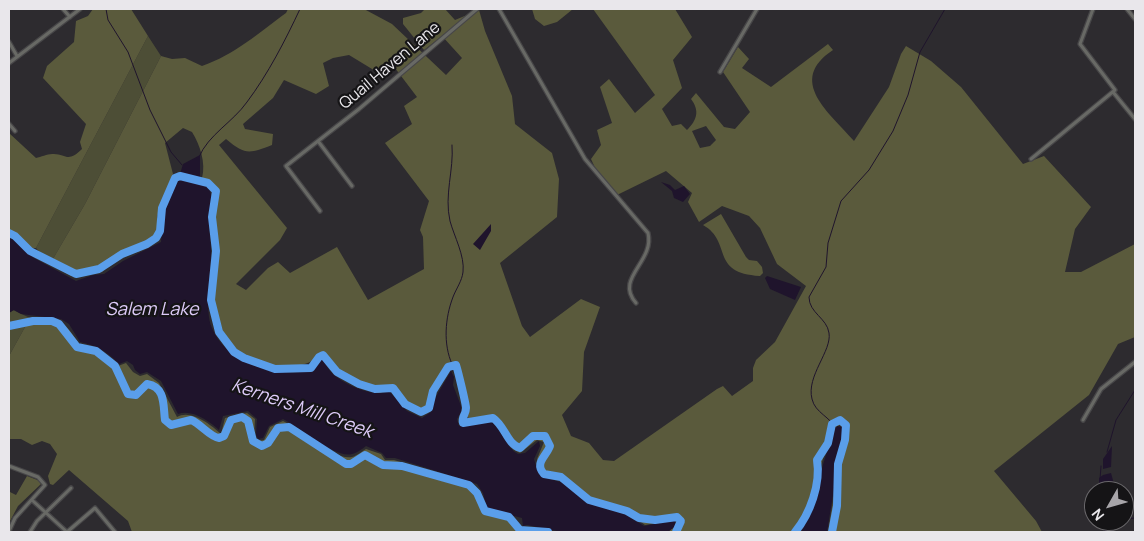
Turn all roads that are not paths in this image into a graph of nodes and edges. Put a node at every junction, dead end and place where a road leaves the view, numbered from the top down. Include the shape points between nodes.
1 (63, 9) edge
2 (80, 9) edge
3 (477, 9) edge
4 (499, 9) edge
5 (757, 9) edge
6 (1093, 9) edge
7 (1127, 9) edge
8 (70, 17) junction
9 (1135, 19) edge
10 (9, 42) edge
11 (17, 56) junction
12 (9, 63) edge
13 (720, 72) dead end
14 (1113, 92) junction
15 (1135, 119) edge
16 (9, 124) edge
17 (15, 131) dead end
18 (318, 142) junction
19 (1031, 159) dead end
20 (352, 186) dead end
21 (320, 211) dead end
22 (636, 302) dead end
23 (1135, 362) edge
24 (1083, 420) dead end
25 (9, 466) edge
26 (71, 488) dead end
27 (33, 500) junction
28 (46, 513) junction
29 (9, 531) edge
30 (30, 532) edge
31 (67, 532) edge
32 (115, 532) edge

1 - 8 street
2 - 8 street
3 - 18 street, Quail Haven Lane
4 - 22 street via 585,159 648,233 648,251 631,277 628,288
5 - 13 street
6 - 14 street via 1080,44 1115,90
7 - 9 street
8 - 11 street
10 - 11 street
11 - 12 street
14 - 15 street
14 - 19 street
16 - 17 street
18 - 20 street
18 - 21 street, Quail Haven Lane via 286,166
23 - 24 street via 1101,389
25 - 27 street via 38,477 45,486
26 - 28 street
27 - 28 street
27 - 29 street
28 - 30 street
28 - 31 street
31 - 32 street via 96,508

